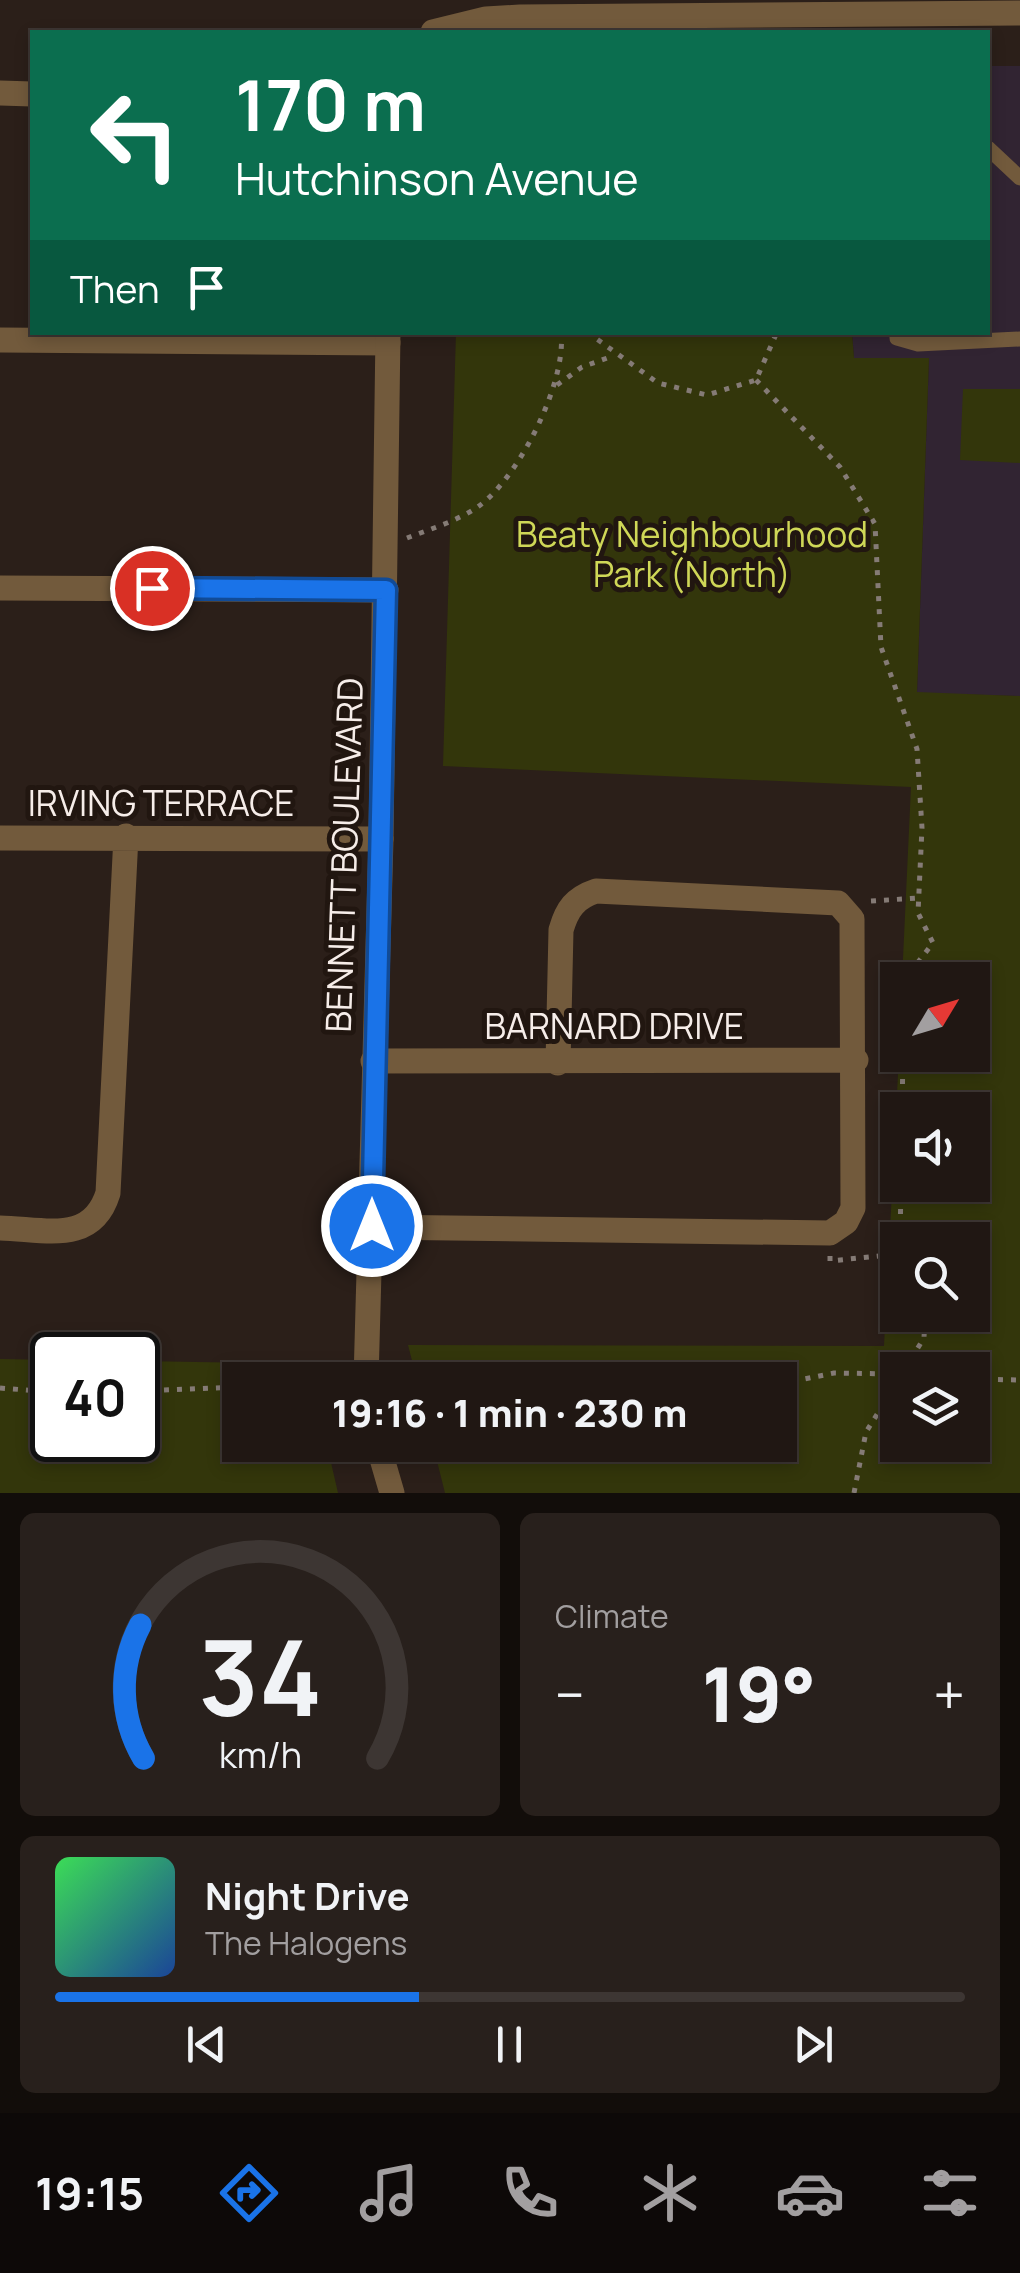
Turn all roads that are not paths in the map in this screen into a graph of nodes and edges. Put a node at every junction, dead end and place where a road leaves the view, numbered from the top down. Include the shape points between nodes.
1 (1020, 13) edge
2 (969, 15) edge
3 (441, 30) edge
4 (0, 93) edge
5 (30, 94) edge
6 (990, 150) edge
7 (1020, 178) edge
8 (897, 335) edge
9 (388, 338) edge
10 (1020, 338) edge
11 (0, 340) edge
12 (0, 588) edge
13 (386, 590) junction
14 (126, 836) junction
15 (0, 838) edge
16 (381, 840) junction
17 (856, 1060) junction
18 (373, 1061) junction
19 (558, 1063) junction
20 (372, 1226) junction
21 (0, 1228) edge
22 (367, 1362) edge
23 (383, 1462) edge
24 (392, 1493) edge

1 - 2 street
2 - 3 street via 520,17
4 - 5 street
6 - 7 lane
8 - 10 lane via 918,344
9 - 11 street
9 - 13 street, BENNETT BOULEVARD
12 - 13 street
13 - 16 street, BENNETT BOULEVARD
14 - 15 street, IRVING TERRACE
14 - 16 street, IRVING TERRACE
14 - 21 street via 103,1210 89,1226 71,1230
16 - 18 street, BENNETT BOULEVARD
17 - 19 street, BARNARD DRIVE
17 - 19 street via 852,919 838,904 596,891 568,909 561,930
17 - 20 street via 854,1208 830,1233
18 - 19 street, BARNARD DRIVE
18 - 20 street, BENNETT BOULEVARD
20 - 22 street, BENNETT BOULEVARD
23 - 24 street

